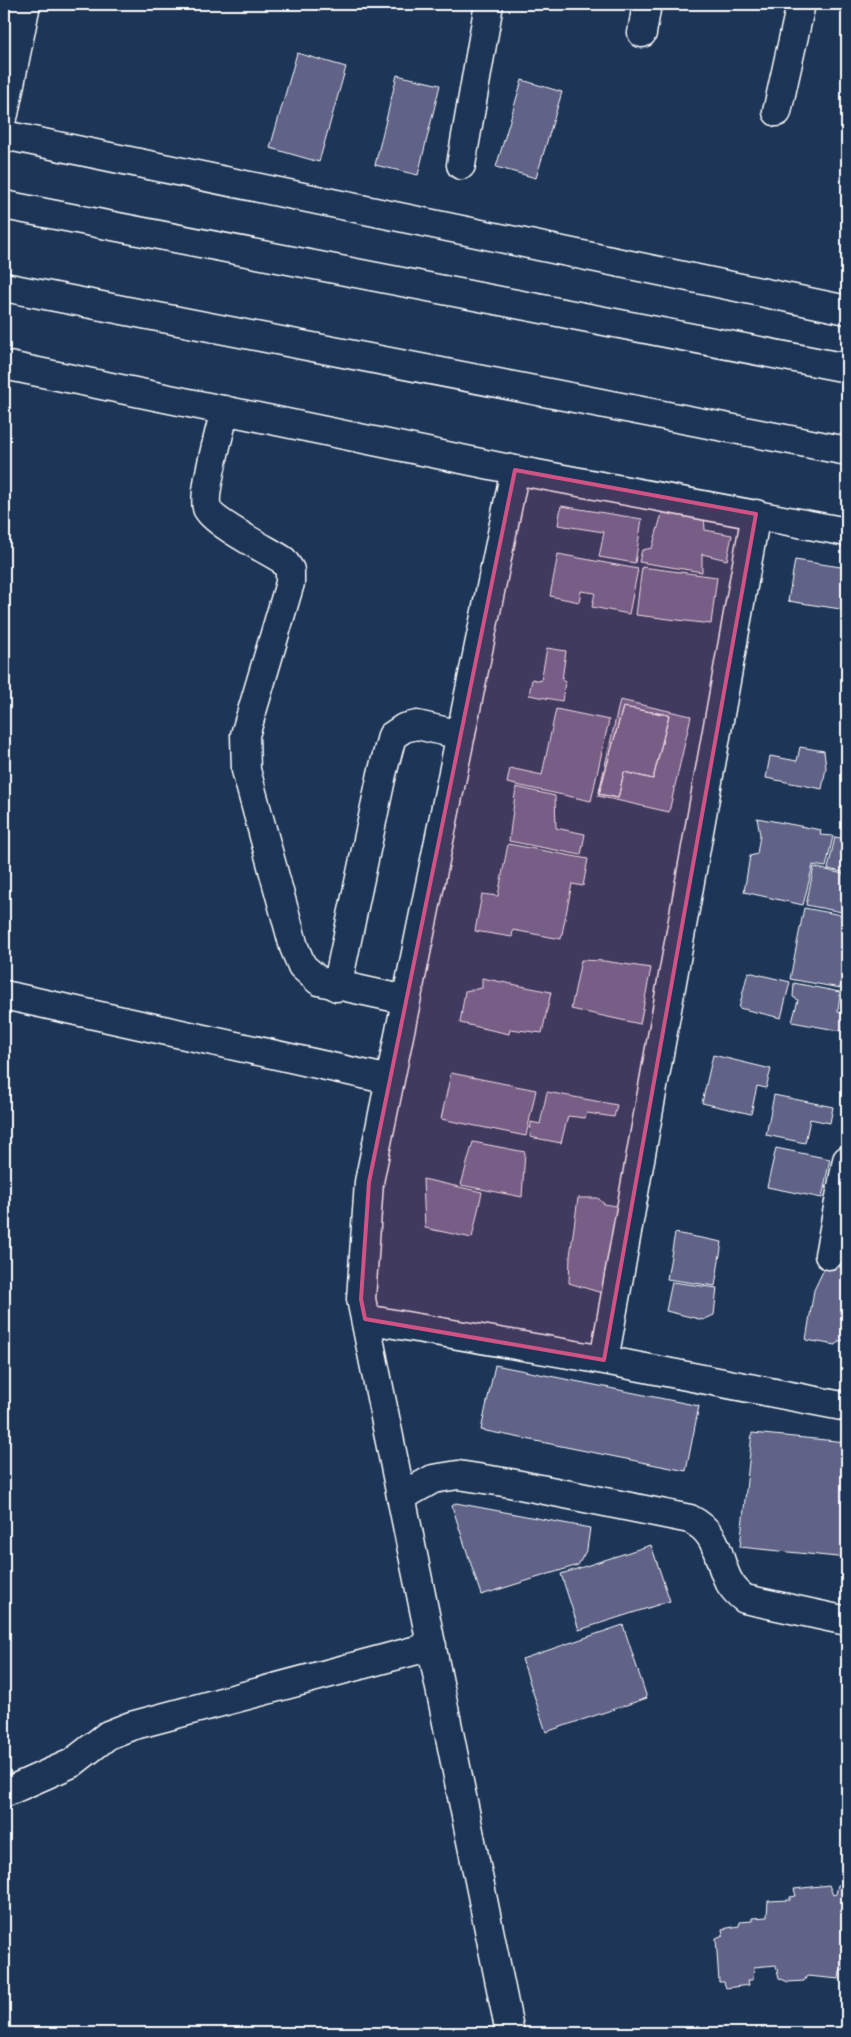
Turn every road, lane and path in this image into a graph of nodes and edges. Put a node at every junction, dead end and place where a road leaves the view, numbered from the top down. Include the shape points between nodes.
1 (26, 4) edge
2 (489, 4) edge
3 (647, 4) edge
4 (801, 4) edge
5 (642, 33) dead end
6 (777, 112) dead end
7 (4, 114) edge
8 (4, 135) edge
9 (461, 165) dead end
10 (4, 205) edge
11 (4, 287) edge
12 (847, 310) edge
13 (4, 365) edge
14 (847, 368) edge
15 (225, 410) junction
16 (847, 451) edge
17 (515, 470) junction
18 (756, 514) junction
19 (847, 532) edge
20 (461, 735) junction
21 (337, 987) junction
22 (4, 995) edge
23 (406, 1000) junction
24 (390, 1080) junction
25 (847, 1160) edge
26 (828, 1255) dead end
27 (365, 1319) junction
28 (604, 1360) junction
29 (847, 1407) edge
30 (401, 1497) junction
31 (847, 1621) edge
32 (432, 1646) junction
33 (4, 1793) edge
34 (510, 2033) edge

1 - 7 street
2 - 9 street
3 - 5 street
4 - 6 street
8 - 12 street
10 - 14 street
11 - 16 street
13 - 15 street
15 - 17 street
15 - 21 street via 207,491 207,508 216,519 283,560 290,570 290,583 244,735 246,770 294,947 302,966 319,981
17 - 18 street
17 - 20 street
18 - 19 street
18 - 28 street
20 - 21 street via 417,725 392,736
20 - 23 street
21 - 23 street
22 - 24 street
23 - 24 street
24 - 27 street via 369,1182 361,1299
25 - 26 street
27 - 28 street
27 - 30 street
28 - 29 street
30 - 31 street via 434,1479 458,1475 690,1519 702,1525 712,1536 726,1579 745,1599
30 - 32 street
32 - 33 street via 131,1726 108,1735 65,1766
32 - 34 street

